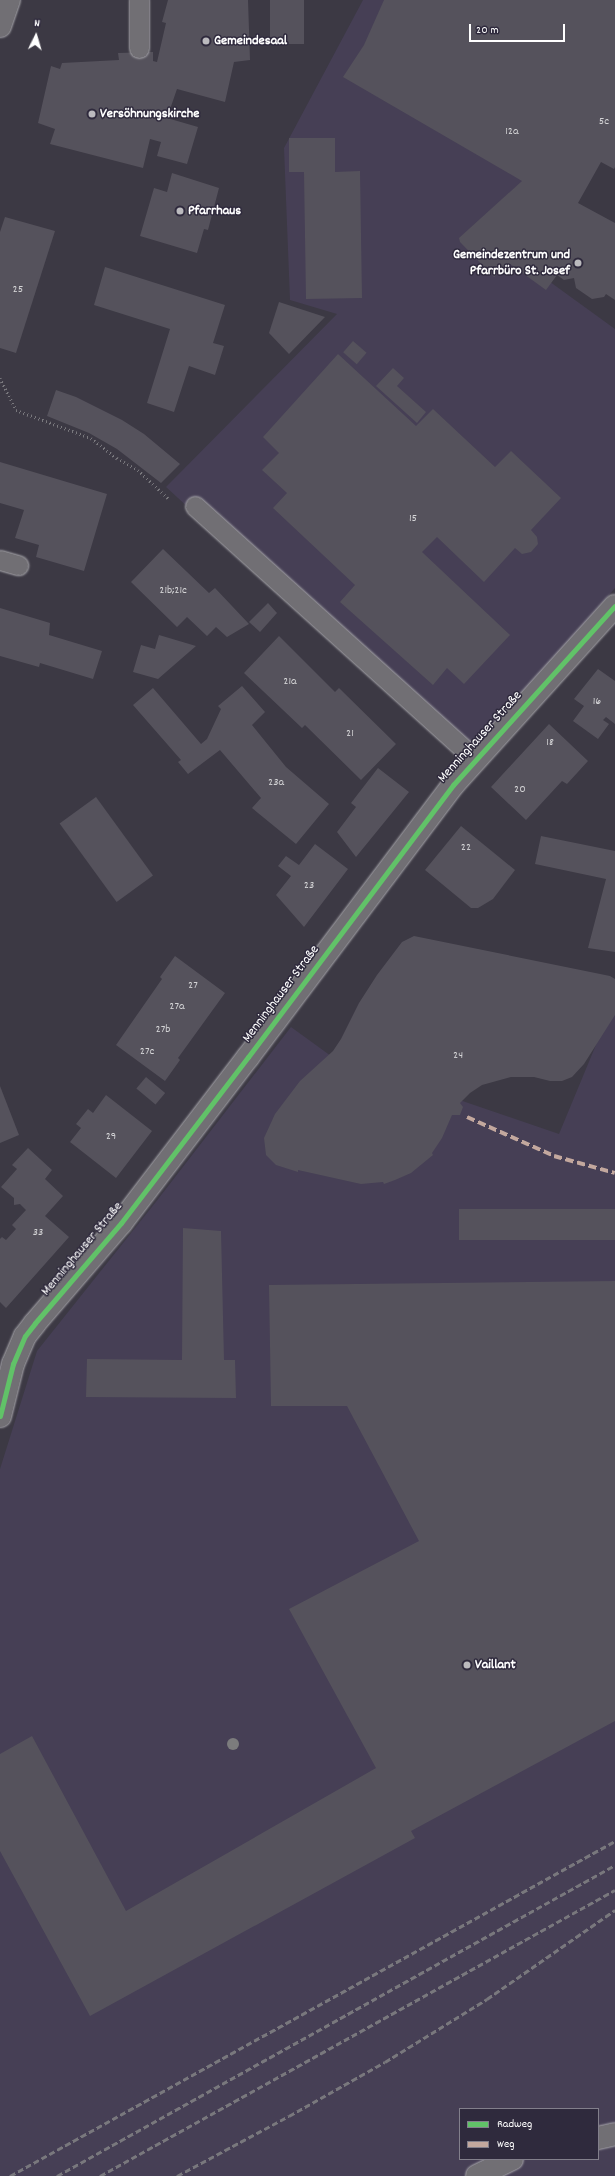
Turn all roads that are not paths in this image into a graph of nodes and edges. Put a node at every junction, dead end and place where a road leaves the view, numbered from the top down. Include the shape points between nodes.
1 (139, 0) edge
2 (138, 48) dead end
3 (195, 506) road end
4 (615, 606) edge
5 (475, 759) junction
6 (0, 1416) edge
7 (615, 2134) edge
8 (599, 2138) edge
9 (510, 2160) edge
10 (477, 2176) edge

1 - 2 lane
3 - 5 lane
4 - 5 street, Menninghauser Straße
5 - 6 street, Menninghauser Straße via 423,823 121,1223 25,1336 13,1364
7 - 8 street
9 - 10 street

